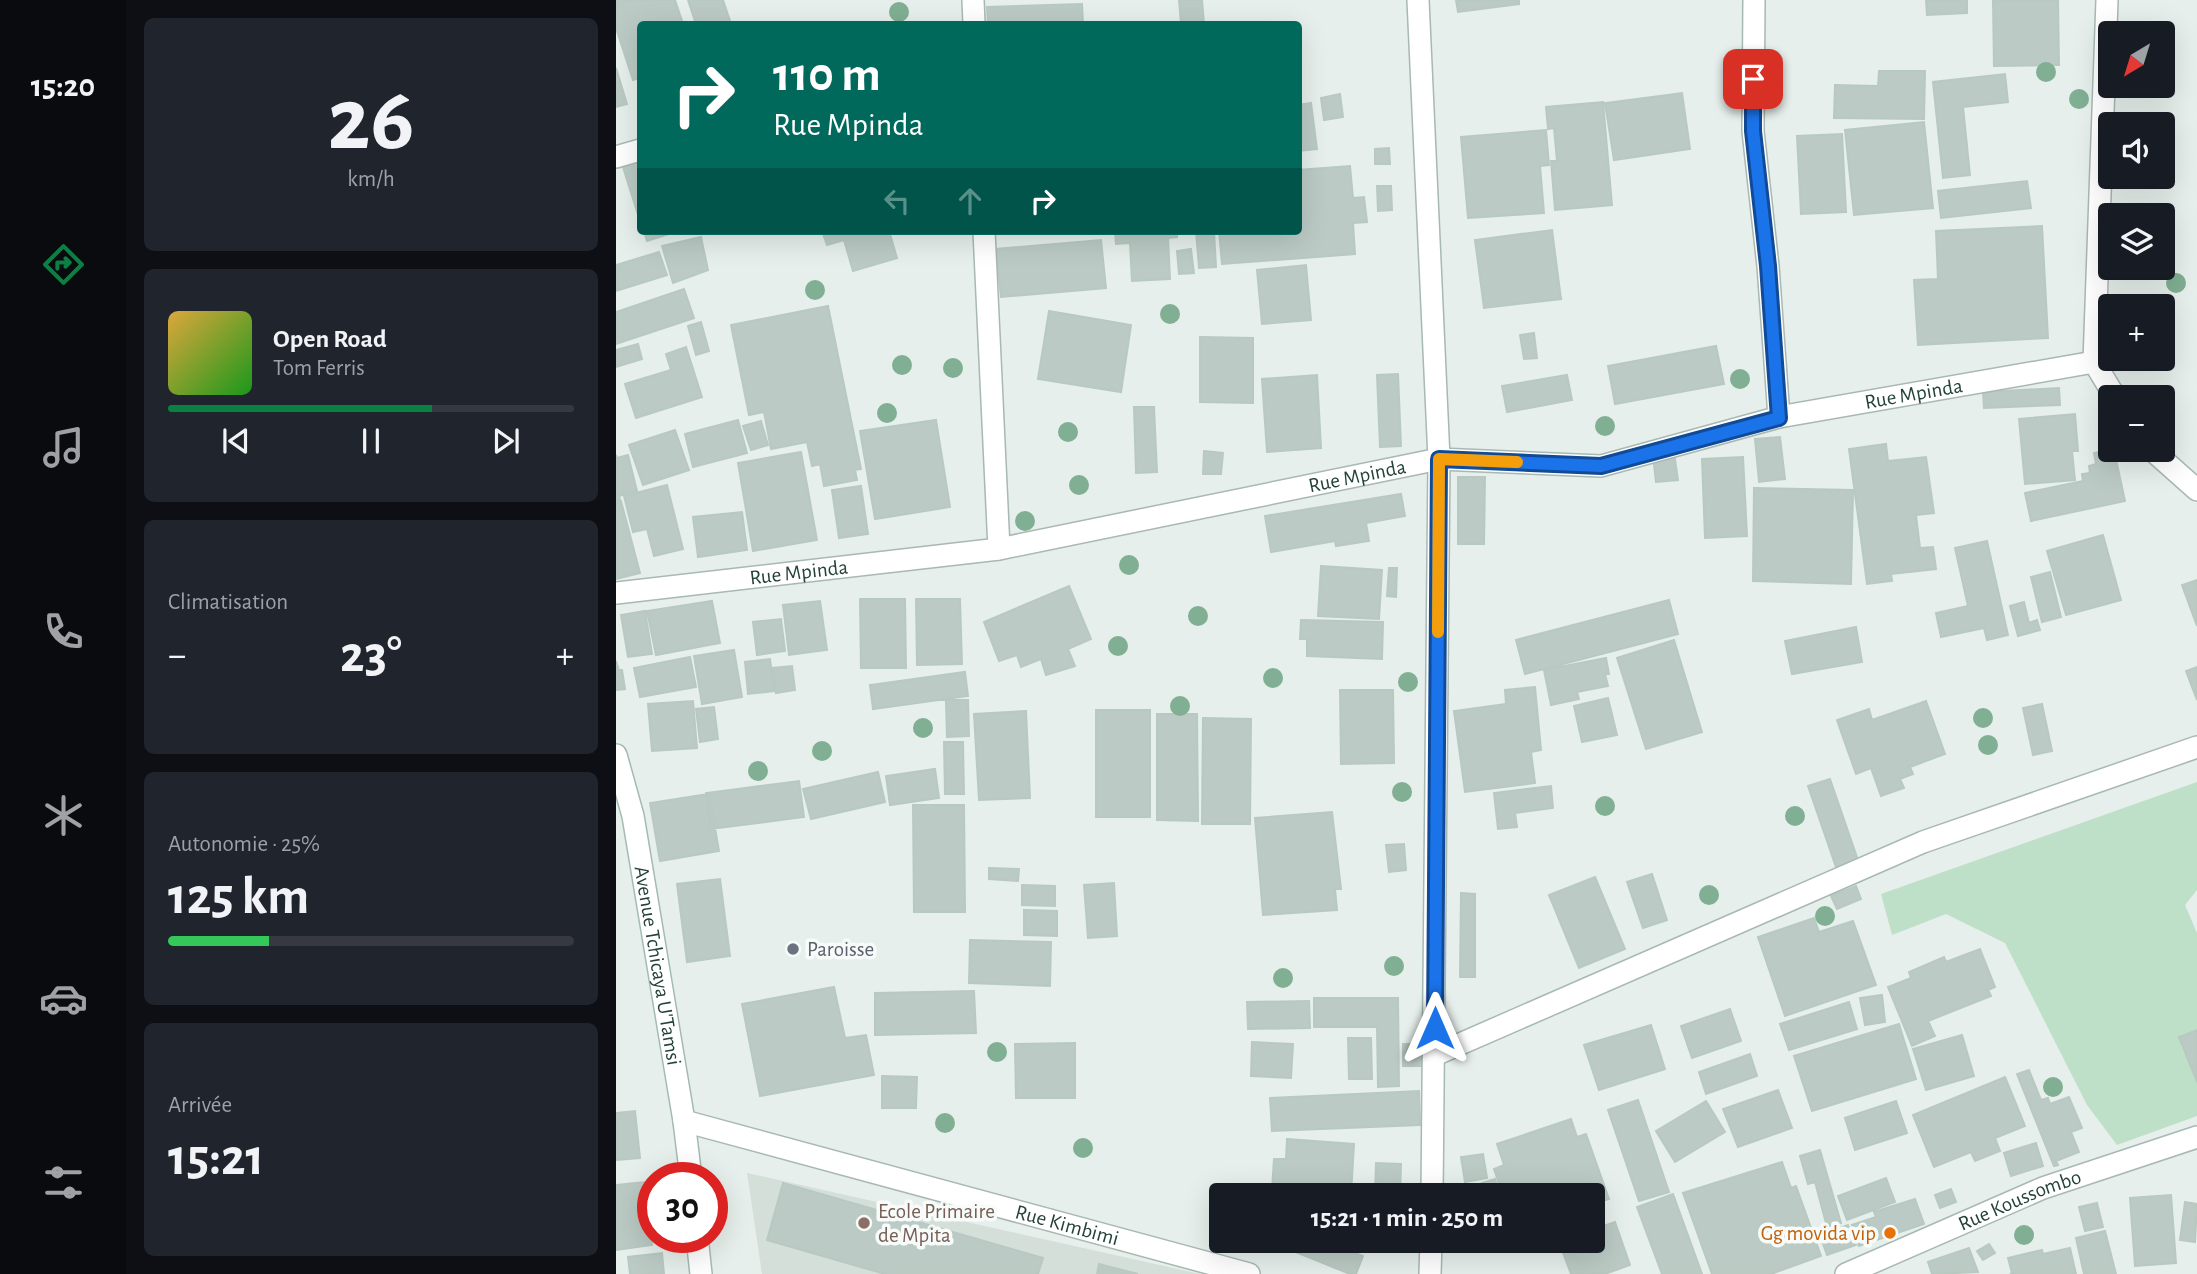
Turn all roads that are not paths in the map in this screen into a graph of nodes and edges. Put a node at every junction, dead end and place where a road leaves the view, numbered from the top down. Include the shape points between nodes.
1 (973, 0) edge
2 (1418, 0) edge
3 (1754, 0) edge
4 (2107, 0) edge
5 (974, 21) edge
6 (637, 151) edge
7 (616, 157) edge
8 (984, 235) edge
9 (2094, 362) junction
10 (2108, 385) edge
11 (1779, 418) junction
12 (1439, 459) junction
13 (2166, 462) edge
14 (2197, 489) edge
15 (999, 549) junction
16 (616, 593) edge
17 (2197, 747) edge
18 (616, 755) edge
19 (1435, 1055) junction
20 (684, 1121) junction
21 (2197, 1137) edge
22 (689, 1162) edge
23 (1432, 1183) edge
24 (699, 1253) edge
25 (1431, 1253) edge
26 (701, 1274) edge
27 (1249, 1274) edge
28 (1430, 1274) edge
29 (1846, 1274) edge

1 - 5 street
2 - 12 street
3 - 11 street via 1753,131
4 - 9 street
6 - 7 street
8 - 15 street
9 - 10 street
9 - 11 street, Rue Mpinda
11 - 12 street, Rue Mpinda via 1601,466
12 - 15 street, Rue Mpinda
12 - 19 street
13 - 14 street
15 - 16 street, Rue Mpinda
17 - 19 street via 1923,842
18 - 20 street, Avenue Tchicaya U'Tamsi via 633,816
19 - 23 street
20 - 22 street, Avenue Tchicaya U'Tamsi
20 - 27 street, Rue Kimbimi
21 - 29 street, Rue Koussombo via 2043,1188
24 - 26 street
25 - 28 street

